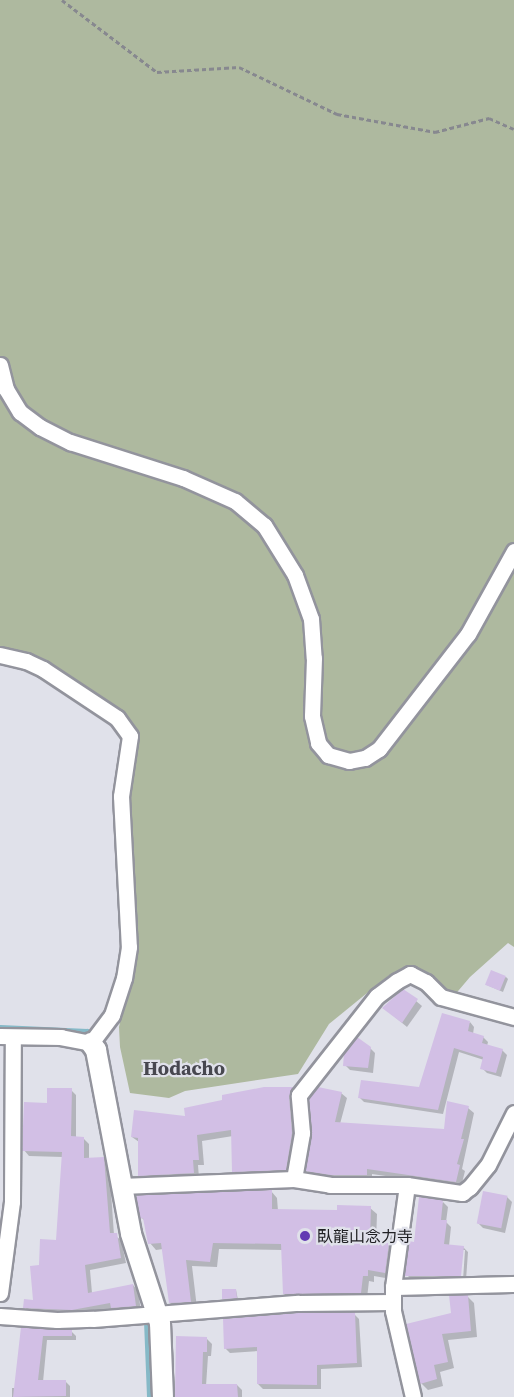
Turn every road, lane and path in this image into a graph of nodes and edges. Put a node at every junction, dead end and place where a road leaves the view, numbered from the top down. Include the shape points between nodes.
1 (62, 0) edge
2 (514, 129) edge
3 (0, 365) edge
4 (514, 551) edge
5 (0, 655) edge
6 (514, 1017) edge
7 (6, 1036) edge
8 (94, 1039) junction
9 (514, 1113) edge
10 (294, 1179) junction
11 (406, 1185) junction
12 (129, 1186) junction
13 (514, 1284) edge
14 (0, 1293) edge
15 (393, 1295) junction
16 (0, 1316) edge
17 (157, 1316) junction
18 (163, 1397) edge
19 (413, 1397) edge

1 - 2 path via 157,72 239,67 337,114 435,132 489,118
3 - 4 street via 6,389 20,412 40,428 70,442 193,482 235,501 264,525 295,575 311,620 312,716 318,743 328,755 349,761 365,758 379,749 468,634
5 - 8 street via 43,669 117,718 130,736 121,796 129,947 112,1016
6 - 10 street via 441,997 426,982 410,974 397,981 377,996 299,1095 302,1133
7 - 8 street
7 - 14 street via 12,1202
8 - 12 street
9 - 11 street via 488,1165 462,1193
10 - 11 street via 330,1185
10 - 12 street
11 - 15 street
12 - 17 street via 131,1234
13 - 15 street
15 - 17 street
15 - 19 street
16 - 17 street via 57,1320
17 - 18 street

